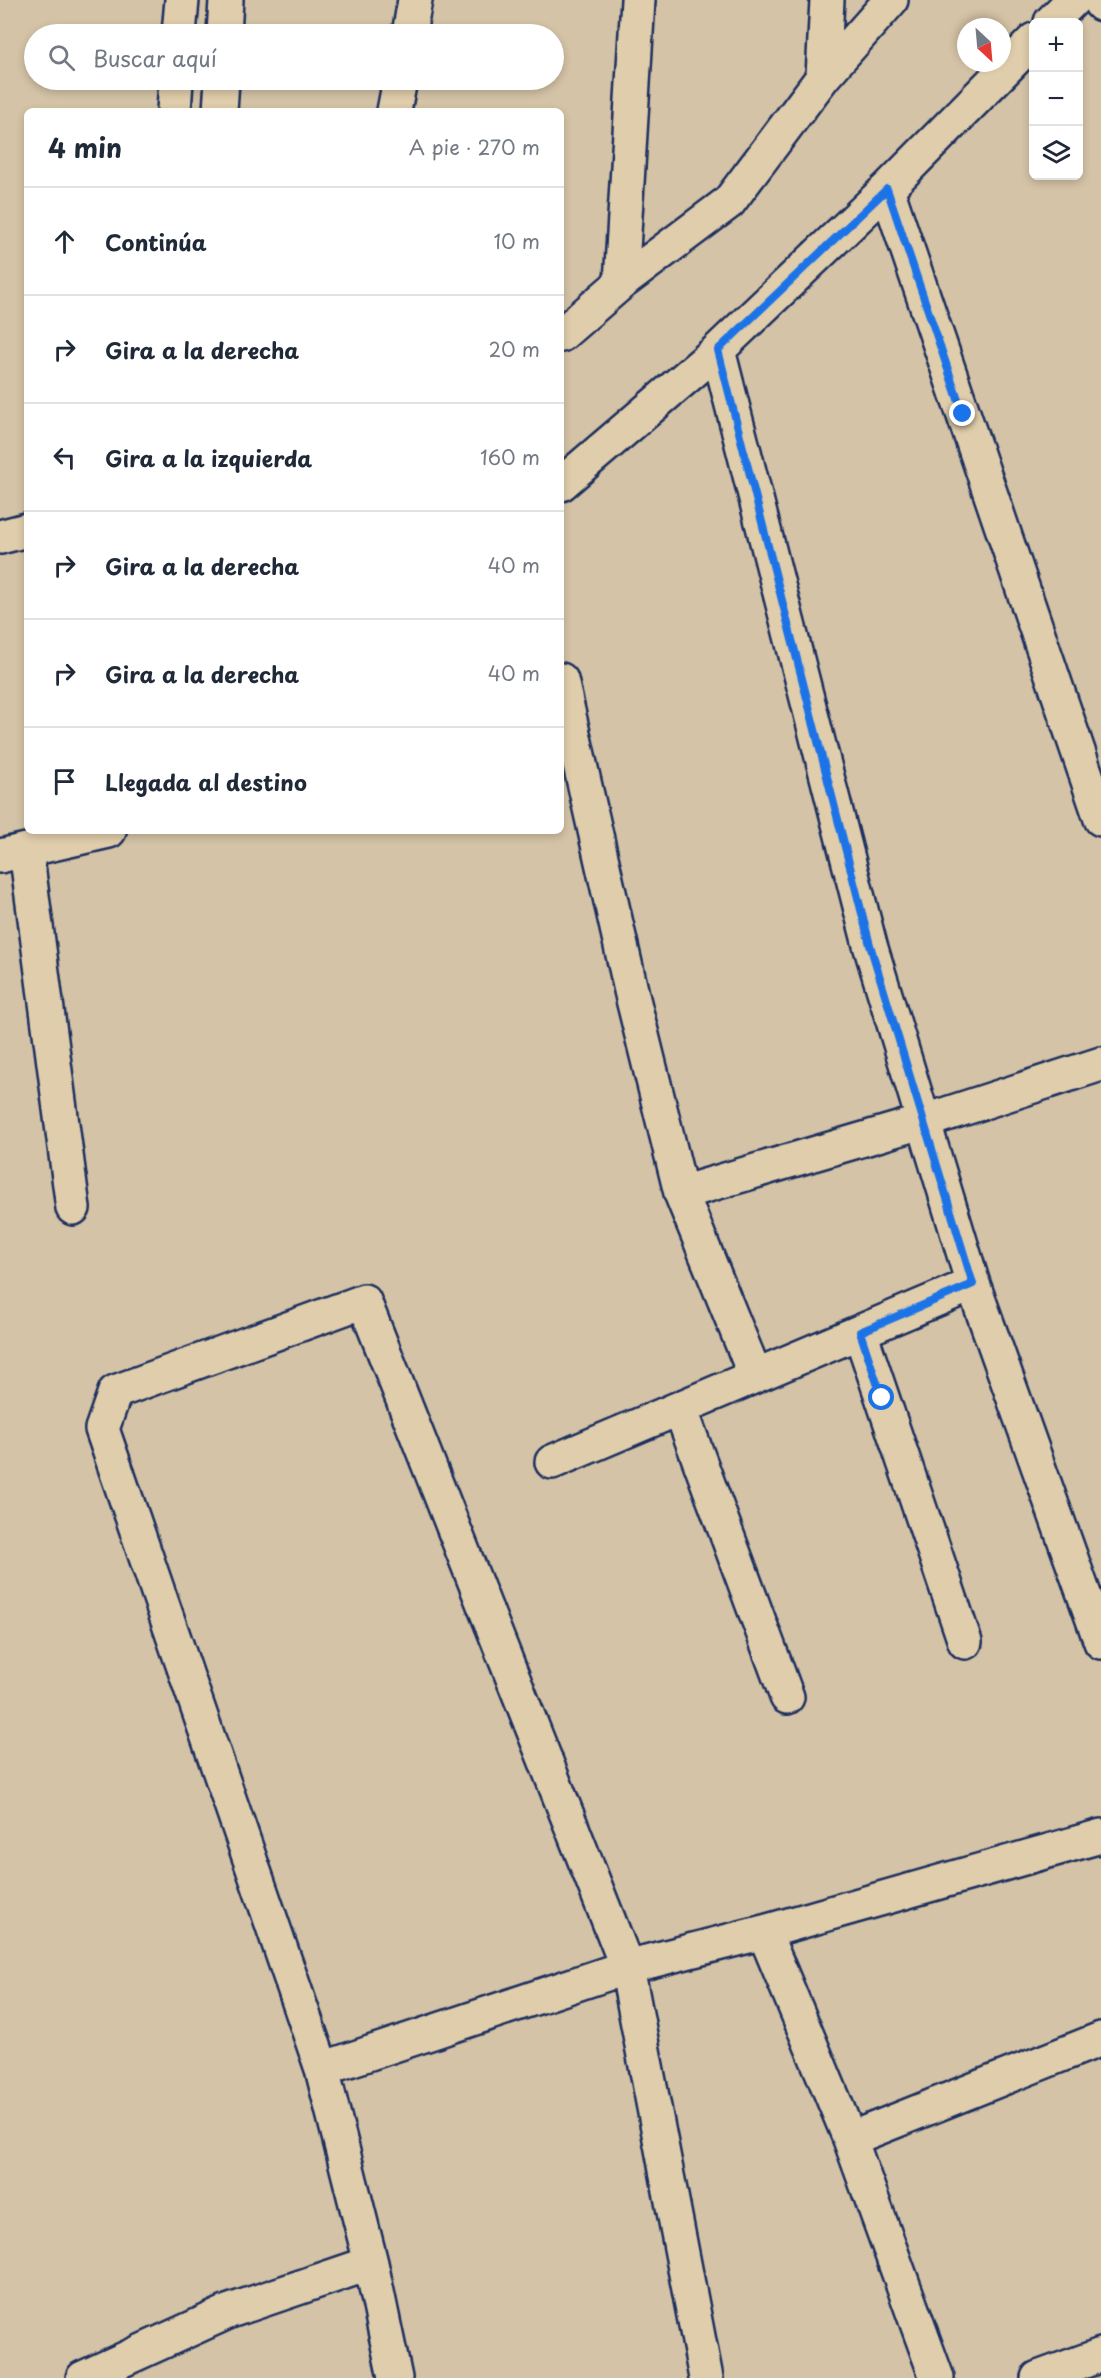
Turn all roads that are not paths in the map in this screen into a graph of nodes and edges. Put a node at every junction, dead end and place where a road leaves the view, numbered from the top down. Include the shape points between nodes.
1 (182, 0) edge
2 (226, 0) edge
3 (416, 0) edge
4 (638, 0) edge
5 (827, 0) edge
6 (891, 0) edge
7 (1073, 0) edge
8 (1100, 0) edge
9 (1101, 4) edge
10 (1055, 18) edge
11 (180, 24) edge
12 (225, 24) edge
13 (411, 24) edge
14 (1029, 45) edge
15 (823, 77) junction
16 (175, 90) edge
17 (221, 90) edge
18 (398, 90) edge
19 (174, 108) edge
20 (220, 108) edge
21 (395, 108) edge
22 (887, 189) junction
23 (621, 283) junction
24 (564, 331) edge
25 (718, 350) junction
26 (564, 481) edge
27 (24, 531) edge
28 (0, 537) edge
29 (564, 693) edge
30 (1101, 819) edge
31 (96, 834) edge
32 (13, 853) edge
33 (1101, 1064) edge
34 (925, 1121) junction
35 (681, 1193) junction
36 (73, 1208) dead end
37 (973, 1284) junction
38 (860, 1332) junction
39 (755, 1375) junction
40 (680, 1408) junction
41 (552, 1462) dead end
42 (965, 1642) dead end
43 (1101, 1642) edge
44 (787, 1697) dead end
45 (1101, 1836) edge
46 (764, 1932) junction
47 (627, 1967) junction
48 (1101, 2039) edge
49 (322, 2069) junction
50 (850, 2139) junction
51 (371, 2264) junction
52 (1101, 2355) edge
53 (83, 2378) edge
54 (395, 2378) edge
55 (706, 2378) edge
56 (937, 2378) edge
57 (1038, 2378) edge

1 - 11 street
2 - 12 street
3 - 13 street
4 - 23 street
5 - 15 street
6 - 15 street
7 - 10 street
8 - 9 street
14 - 22 street
15 - 23 street via 729,202
16 - 19 street
17 - 20 street
18 - 21 street
22 - 25 street
22 - 30 street
23 - 24 street
25 - 26 street
25 - 34 street via 870,945
27 - 28 street
29 - 35 street
31 - 32 street
32 - 36 street
33 - 34 street
34 - 35 street
34 - 37 street
35 - 39 street
37 - 38 street
37 - 43 street
38 - 39 street
38 - 42 street
39 - 40 street
40 - 41 street
40 - 44 street
45 - 46 street
46 - 47 street
46 - 50 street
47 - 49 street
47 - 49 street via 364,1301 115,1392 102,1429
47 - 55 street
48 - 50 street
49 - 51 street
50 - 56 street
51 - 53 street via 230,2311
51 - 54 street
52 - 57 street

